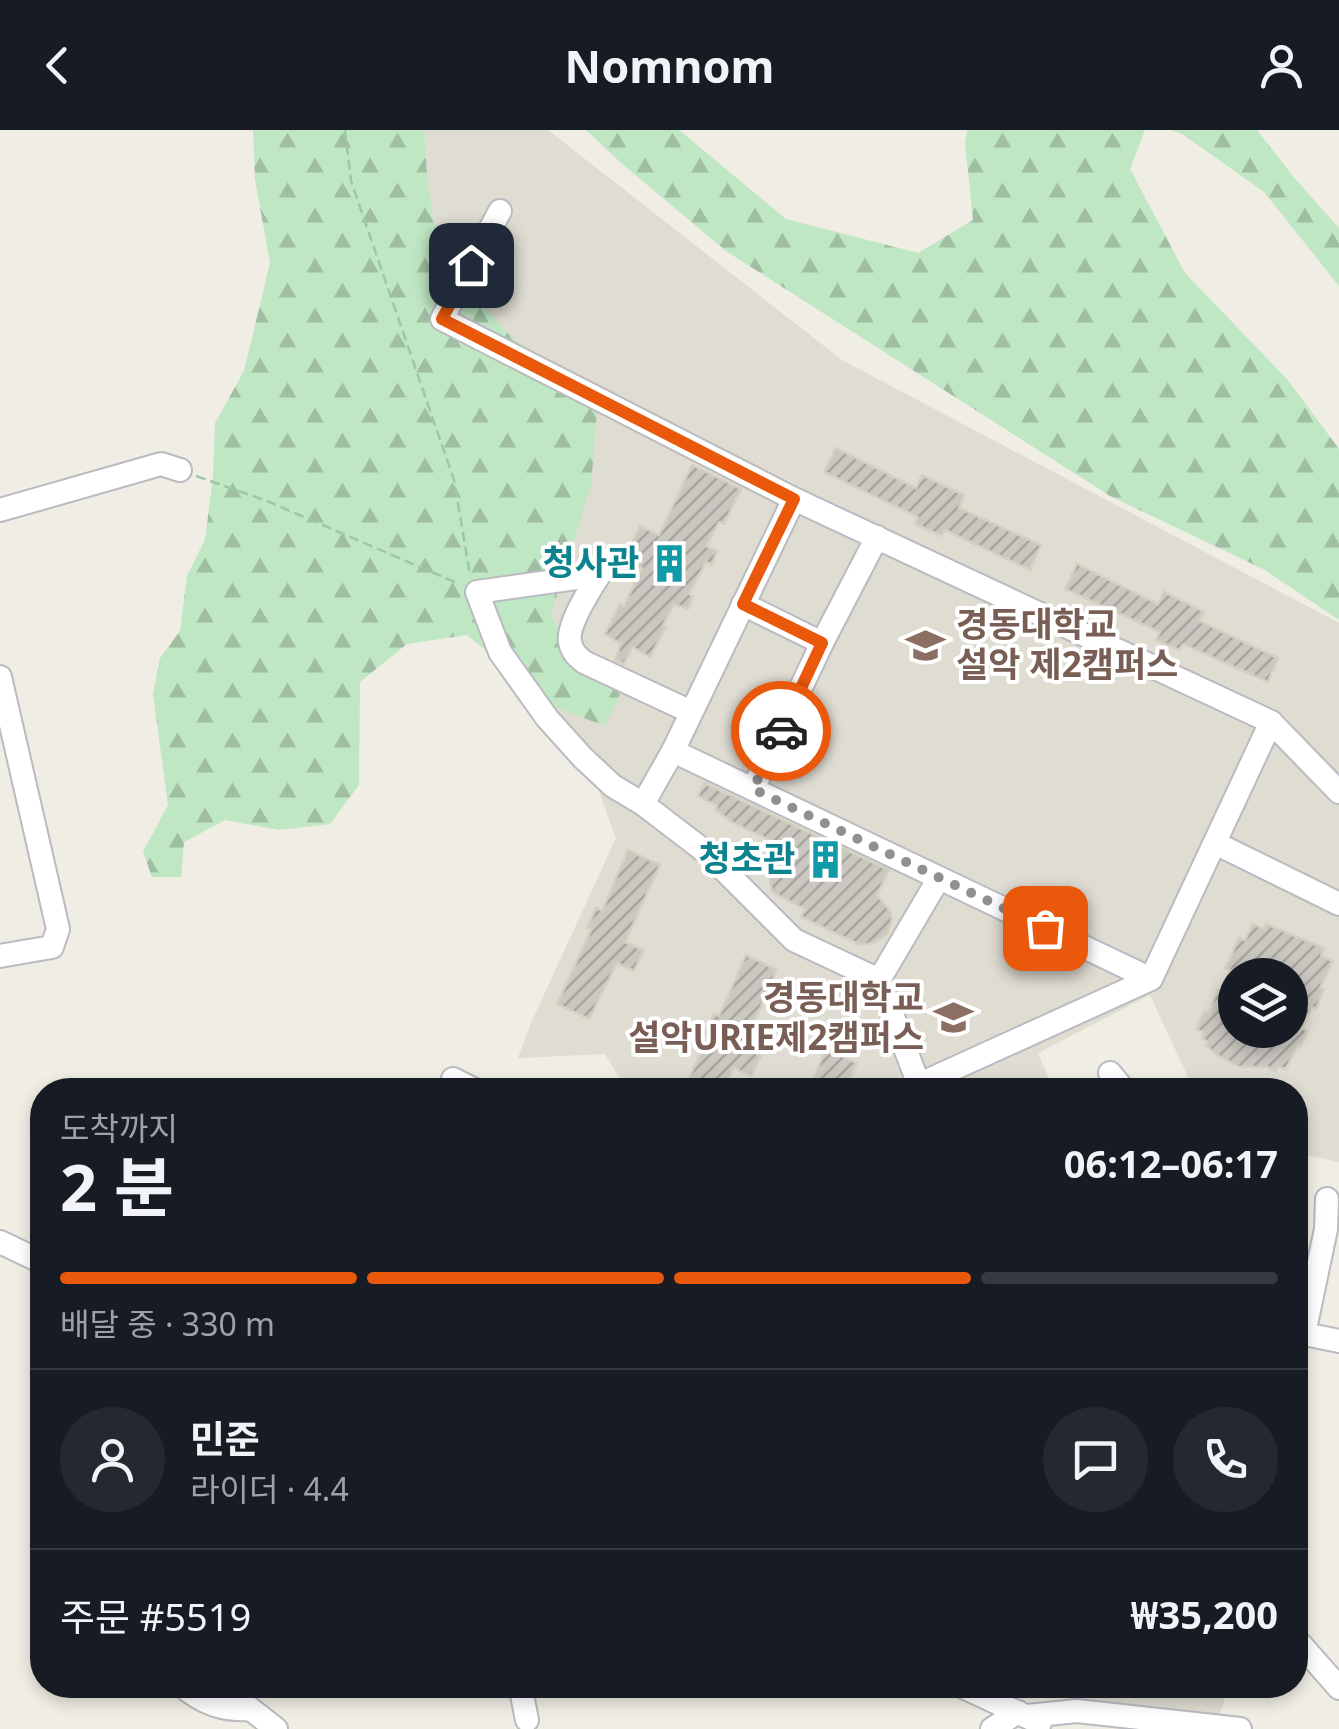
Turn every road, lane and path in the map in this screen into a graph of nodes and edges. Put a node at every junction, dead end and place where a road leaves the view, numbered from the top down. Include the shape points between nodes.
1 (344, 130) edge
2 (500, 211) dead end
3 (180, 470) joint
4 (794, 499) junction
5 (0, 510) edge
6 (877, 537) junction
7 (613, 556) dead end
8 (598, 575) junction
9 (477, 592) junction
10 (743, 604) junction
11 (822, 643) junction
12 (0, 677) edge
13 (691, 712) junction
14 (1271, 722) junction
15 (673, 751) junction
16 (753, 789) junction
17 (1339, 792) edge
18 (643, 804) junction
19 (1215, 843) junction
20 (939, 878) junction
21 (1339, 904) edge
22 (0, 956) edge
23 (1151, 979) junction
24 (878, 980) junction
25 (917, 1078) edge
26 (940, 1078) edge
27 (1327, 1200) dead end
28 (0, 1242) edge
29 (30, 1256) edge
30 (1308, 1298) edge
31 (1308, 1335) edge
32 (1339, 1341) edge
33 (1308, 1653) edge
34 (1339, 1688) edge
35 (196, 1698) edge
36 (238, 1698) edge
37 (523, 1698) edge
38 (987, 1698) edge
39 (250, 1710) junction
40 (1022, 1714) junction
41 (527, 1720) dead end
42 (276, 1729) edge
43 (992, 1729) edge
44 (1052, 1729) edge
45 (1240, 1729) edge

1 - 9 path via 351,182 454,480
2 - 4 street via 442,319
3 - 5 street via 161,464
3 - 9 path
4 - 6 street
4 - 10 street
6 - 11 street
6 - 14 street
7 - 8 street
8 - 9 street
8 - 13 street via 572,626 574,654
9 - 18 street via 500,652 547,718 613,786
10 - 11 street
10 - 13 street
11 - 16 street
12 - 22 street via 58,929 52,947
13 - 15 street
14 - 17 street
14 - 19 street
15 - 16 street
15 - 18 street
16 - 20 street
18 - 24 street via 707,853 794,940
19 - 21 street
19 - 23 street
20 - 23 street
20 - 24 street
23 - 26 street
24 - 25 street
27 - 30 street
28 - 29 street
31 - 32 street
33 - 34 street
35 - 39 street via 228,1711
36 - 39 street
37 - 41 street
38 - 40 street
39 - 42 street
40 - 43 street
40 - 44 street
40 - 45 street via 1076,1712

